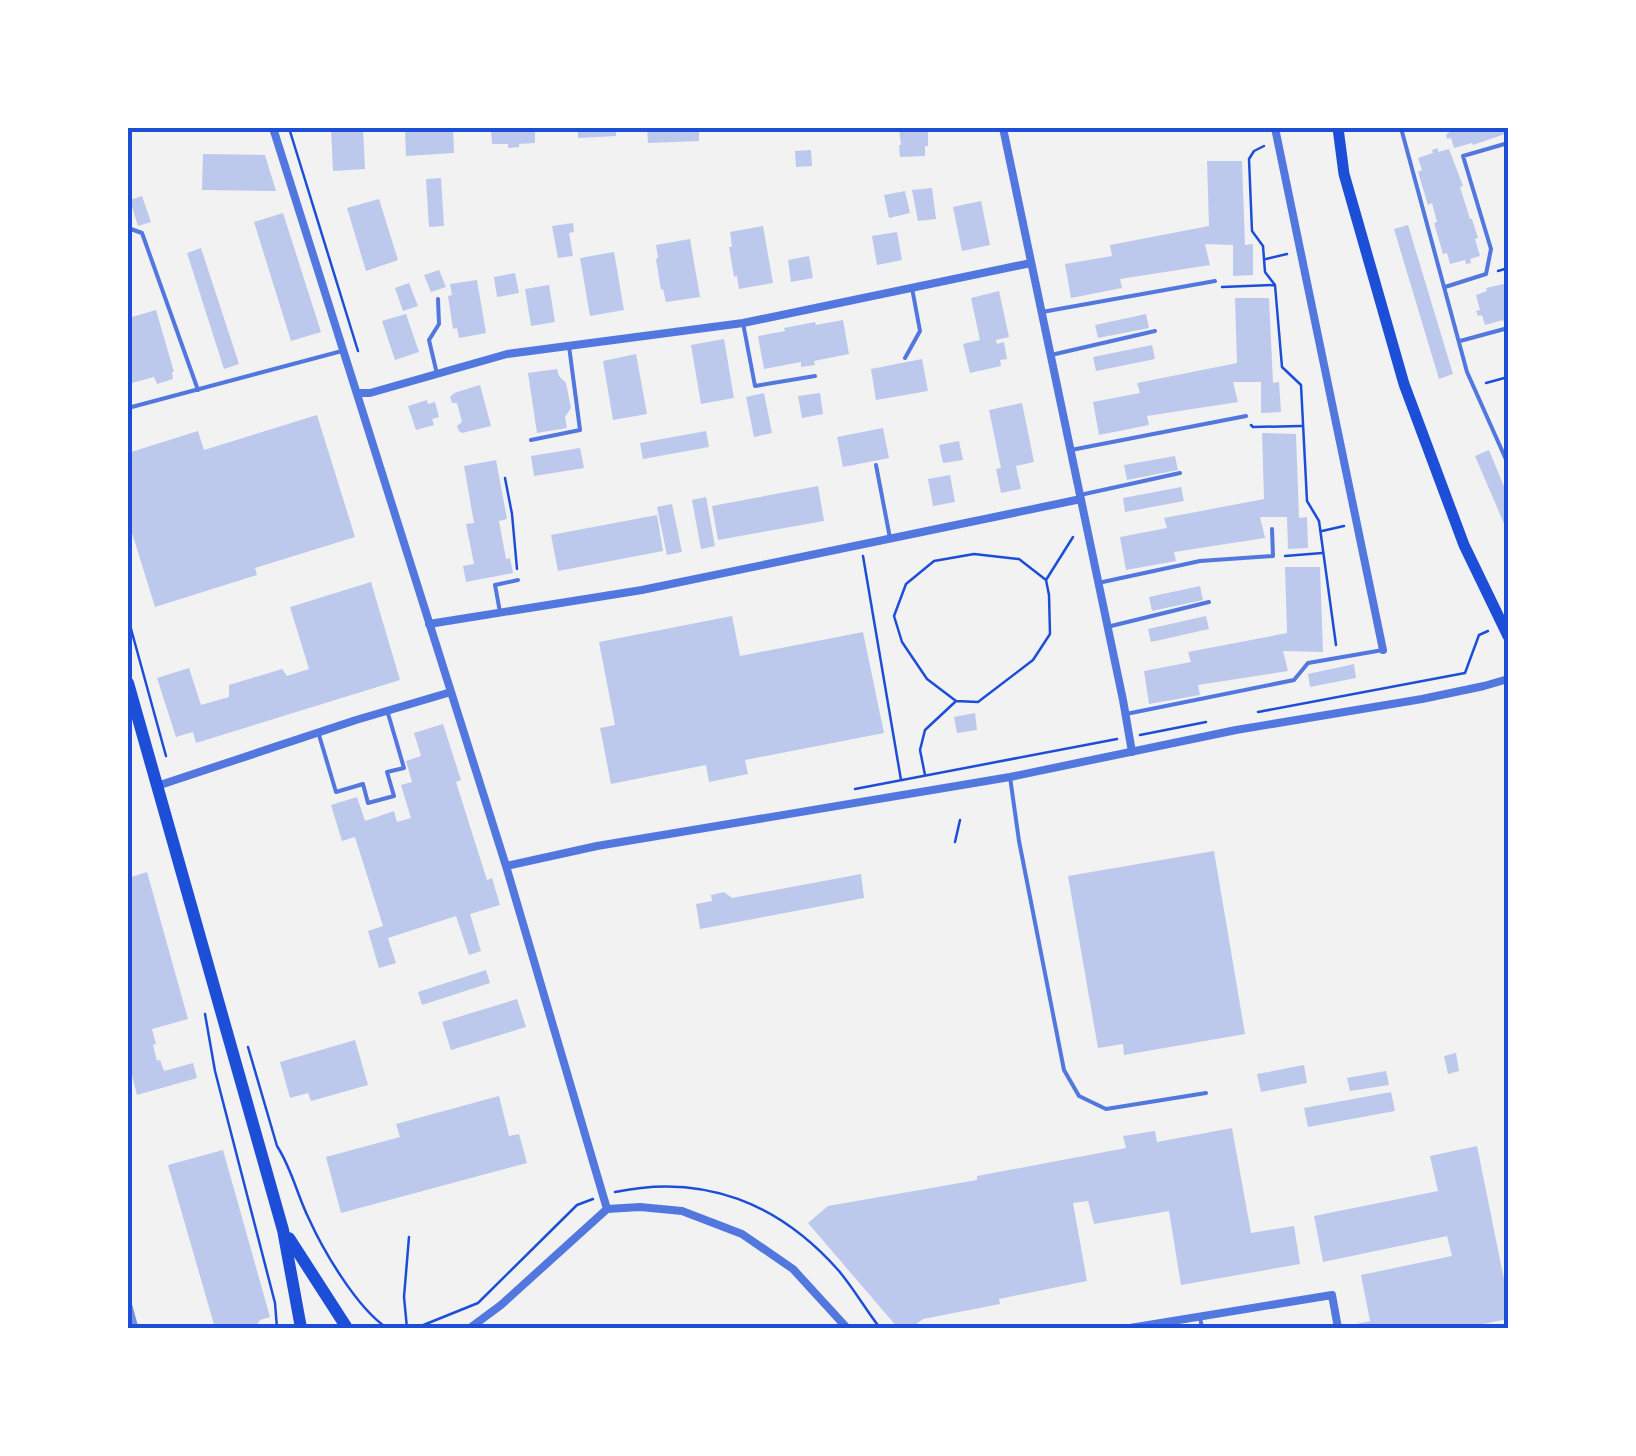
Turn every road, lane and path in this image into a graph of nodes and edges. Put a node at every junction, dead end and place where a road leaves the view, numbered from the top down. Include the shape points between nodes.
1 (273, 128) edge
2 (1003, 128) edge
3 (1275, 128) edge
4 (1338, 128) edge
5 (1401, 128) edge
6 (1508, 143) edge
7 (1278, 144) junction
8 (128, 228) edge
9 (1300, 251) junction
10 (1264, 259) junction
11 (1032, 263) junction
12 (1216, 281) joint
13 (1275, 284) junction
14 (1444, 287) junction
15 (912, 288) junction
16 (438, 299) dead end
17 (1042, 312) junction
18 (743, 323) junction
19 (1508, 328) edge
20 (1156, 332) dead end
21 (1459, 342) junction
22 (569, 346) junction
23 (342, 351) junction
24 (1051, 356) junction
25 (905, 358) dead end
26 (437, 374) junction
27 (816, 376) dead end
28 (1508, 377) edge
29 (1474, 386) junction
30 (198, 390) junction
31 (357, 393) junction
32 (128, 408) edge
33 (1246, 416) joint
34 (1303, 426) junction
35 (531, 440) dead end
36 (1071, 450) junction
37 (1508, 464) edge
38 (876, 465) dead end
39 (1180, 473) dead end
40 (505, 478) dead end
41 (1081, 497) junction
42 (1085, 519) junction
43 (1357, 524) junction
44 (1272, 528) dead end
45 (1321, 532) junction
46 (890, 538) junction
47 (862, 544) junction
48 (1324, 552) junction
49 (1273, 556) junction
50 (518, 580) joint
51 (1046, 580) junction
52 (1098, 583) junction
53 (1209, 602) dead end
54 (500, 612) junction
55 (128, 618) edge
56 (429, 624) junction
57 (1107, 627) junction
58 (1506, 630) edge
59 (1383, 650) joint
60 (1338, 656) junction
61 (1508, 678) edge
62 (128, 683) edge
63 (451, 692) junction
64 (956, 701) junction
65 (386, 710) junction
66 (1260, 712) dead end
67 (1124, 714) junction
68 (1204, 722) dead end
69 (318, 732) junction
70 (1129, 737) junction
71 (1132, 752) junction
72 (925, 775) junction
73 (1010, 777) junction
74 (901, 780) junction
75 (173, 782) junction
76 (156, 786) junction
77 (844, 791) dead end
78 (960, 820) dead end
79 (955, 842) dead end
80 (506, 866) junction
81 (205, 1014) dead end
82 (248, 1044) dead end
83 (1206, 1093) dead end
84 (603, 1195) junction
85 (608, 1209) junction
86 (283, 1230) junction
87 (409, 1238) dead end
88 (1200, 1317) junction
89 (277, 1328) edge
90 (301, 1328) edge
91 (347, 1328) edge
92 (387, 1328) edge
93 (407, 1328) edge
94 (416, 1328) edge
95 (470, 1328) edge
96 (847, 1328) edge
97 (880, 1328) edge
98 (1130, 1328) edge
99 (1202, 1328) edge
100 (1338, 1328) edge

1 - 23 street
2 - 11 street
3 - 7 street
4 - 58 main road via 1344,174 1404,384 1464,544
5 - 14 lane
6 - 14 lane via 1464,156 1491,249 1486,274
7 - 9 street
7 - 10 path via 1249,159 1252,232 1264,246
8 - 30 lane via 142,233
9 - 10 path
9 - 43 street
10 - 13 path
11 - 15 street
11 - 17 street
12 - 13 path via 1223,288
12 - 17 lane
13 - 34 path via 1282,367 1301,385
14 - 21 lane
15 - 18 street
15 - 25 lane via 920,331
16 - 26 lane via 440,324 429,340
17 - 24 street
18 - 22 street
18 - 27 lane via 755,386
19 - 21 lane
20 - 24 lane
21 - 29 lane
22 - 26 street via 507,354
22 - 35 lane via 580,430
23 - 30 lane
23 - 31 street
24 - 36 street
26 - 31 street
28 - 29 path
29 - 37 lane
30 - 32 lane
31 - 56 street
33 - 34 path via 1253,427
33 - 36 lane
34 - 45 path via 1307,501
36 - 41 street
38 - 46 lane
39 - 41 lane
40 - 50 path
41 - 42 street
41 - 46 street
42 - 51 path
42 - 52 street
43 - 45 path
43 - 59 street
44 - 49 lane
45 - 48 path
46 - 47 street
47 - 54 street
47 - 74 path
48 - 49 path
48 - 60 path
49 - 52 lane via 1200,561
50 - 54 lane via 495,586
51 - 64 path via 1050,634 1033,660 978,702
51 - 64 path via 1019,559 974,554 934,561 906,584 894,616 902,642 926,679
52 - 57 street
53 - 57 lane
54 - 56 street
55 - 75 path
56 - 63 street
57 - 67 street
58 - 66 path via 1479,635 1465,673
59 - 60 lane
60 - 67 lane via 1308,663 1294,680
61 - 71 street
62 - 76 main road
63 - 65 street
63 - 80 street
64 - 72 path via 925,730
65 - 69 street
65 - 69 lane via 404,768 388,772 394,796 368,802 363,784 336,792
67 - 70 street
68 - 70 path
69 - 75 street
70 - 71 street
70 - 72 path
71 - 73 street
72 - 74 path
73 - 80 street
73 - 83 lane via 1064,1070 1079,1096 1106,1109
74 - 77 path
75 - 76 street
76 - 86 main road
78 - 79 path
80 - 84 street
81 - 89 path
82 - 92 path via 277,1146 308,1217 365,1308
84 - 85 street
84 - 94 path via 577,1204 478,1303
84 - 97 path via 683,1186 757,1206 840,1272
85 - 95 street
85 - 96 street via 682,1211 742,1234 794,1269
86 - 90 main road
86 - 91 main road
87 - 93 path
88 - 98 street
88 - 99 lane
88 - 100 street via 1332,1295

